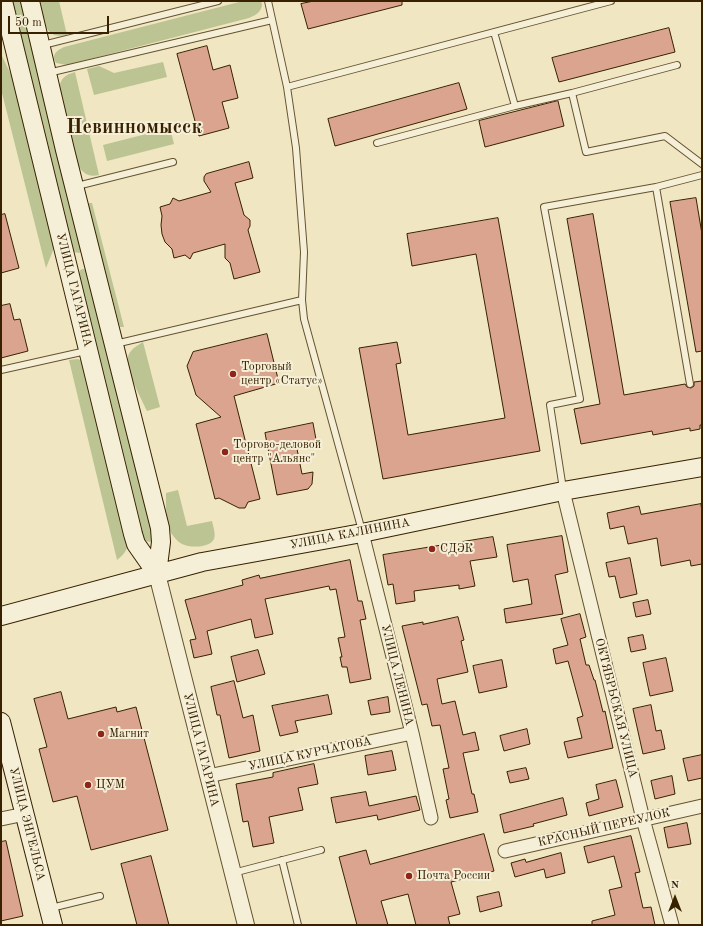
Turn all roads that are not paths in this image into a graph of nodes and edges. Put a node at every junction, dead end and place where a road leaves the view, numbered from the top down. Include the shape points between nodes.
1 (3, 1) edge
2 (30, 1) edge
3 (218, 1) edge
4 (268, 1) edge
5 (611, 1) edge
6 (272, 20) junction
7 (494, 32) junction
8 (41, 45) junction
9 (677, 65) dead end
10 (48, 73) junction
11 (287, 87) junction
12 (572, 93) junction
13 (515, 106) junction
14 (377, 144) dead end
15 (173, 162) dead end
16 (702, 164) edge
17 (702, 175) edge
18 (656, 186) junction
19 (75, 187) junction
20 (93, 258) junction
21 (68, 266) junction
22 (302, 300) junction
23 (115, 344) junction
24 (90, 350) junction
25 (1, 370) edge
26 (690, 384) dead end
27 (702, 467) edge
28 (563, 491) junction
29 (362, 533) junction
30 (157, 574) junction
31 (1, 616) edge
32 (1, 722) edge
33 (412, 733) junction
34 (208, 776) junction
35 (702, 806) edge
36 (26, 814) junction
37 (431, 818) dead end
38 (1, 819) edge
39 (643, 819) junction
40 (321, 850) dead end
41 (505, 851) dead end
42 (282, 860) junction
43 (233, 873) junction
44 (100, 896) dead end
45 (51, 917) edge
46 (246, 925) edge
47 (298, 925) edge
48 (672, 925) edge

1 - 21 main road, УЛИЦА ГАГАРИНА
2 - 8 main road, УЛИЦА ГАГАРИНА
3 - 8 lane
4 - 6 lane
5 - 7 lane
6 - 10 lane
6 - 11 lane
7 - 11 lane
7 - 13 lane
8 - 10 main road, УЛИЦА ГАГАРИНА
9 - 12 lane
10 - 19 main road, УЛИЦА ГАГАРИНА
11 - 22 lane via 302,212
12 - 13 lane
12 - 16 lane via 586,152 665,136
13 - 14 lane
15 - 19 lane
17 - 18 lane
18 - 26 lane
18 - 28 lane via 544,207 580,399 550,405
19 - 20 main road, УЛИЦА ГАГАРИНА
20 - 21 main road
20 - 23 main road, УЛИЦА ГАГАРИНА
21 - 24 main road, УЛИЦА ГАГАРИНА
22 - 23 lane
22 - 29 lane via 304,319
23 - 30 main road, УЛИЦА ГАГАРИНА via 160,528
24 - 25 lane
24 - 30 main road, УЛИЦА ГАГАРИНА via 136,544
27 - 28 main road, УЛИЦА КАЛИНИНА
28 - 29 main road, УЛИЦА КАЛИНИНА
28 - 39 street, ОКТЯБРЬСКАЯ УЛИЦА
29 - 30 main road, УЛИЦА КАЛИНИНА via 202,562
29 - 33 street, УЛИЦА ЛЕНИНА
30 - 31 main road, УЛИЦА КАЛИНИНА
30 - 34 street, УЛИЦА ГАГАРИНА
32 - 36 main road, УЛИЦА ЭНГЕЛЬСА
33 - 34 street, УЛИЦА КУРЧАТОВА
33 - 37 street, УЛИЦА ЛЕНИНА
34 - 43 street, УЛИЦА ГАГАРИНА
35 - 39 street, КРАСНЫЙ ПЕРЕУЛОК
36 - 38 street
36 - 45 main road, УЛИЦА ЭНГЕЛЬСА
39 - 41 street, КРАСНЫЙ ПЕРЕУЛОК
39 - 48 street, ОКТЯБРЬСКАЯ УЛИЦА
40 - 42 lane
42 - 43 lane
42 - 47 lane
43 - 46 street, УЛИЦА ГАГАРИНА
44 - 45 lane

